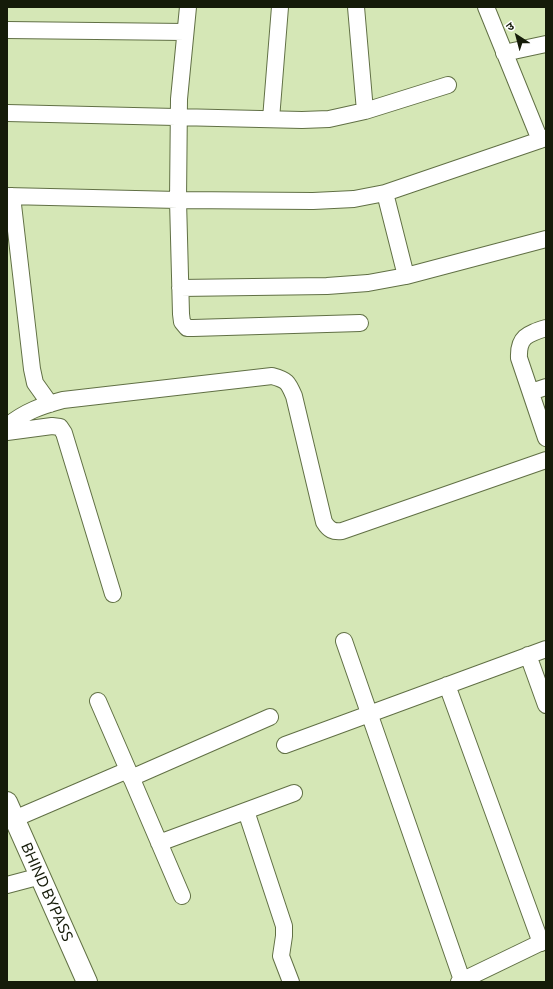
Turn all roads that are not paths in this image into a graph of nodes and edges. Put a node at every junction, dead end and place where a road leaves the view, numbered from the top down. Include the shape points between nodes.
1 (188, 7) edge
2 (280, 7) edge
3 (356, 7) edge
4 (486, 7) edge
5 (7, 30) edge
6 (185, 32) junction
7 (546, 44) edge
8 (504, 53) junction
9 (448, 85) dead end
10 (365, 111) junction
11 (7, 113) edge
12 (179, 116) junction
13 (271, 119) junction
14 (543, 139) edge
15 (385, 193) junction
16 (10, 196) edge
17 (178, 200) junction
18 (546, 239) edge
19 (406, 276) junction
20 (180, 288) junction
21 (360, 323) dead end
22 (546, 328) edge
23 (546, 387) edge
24 (531, 392) junction
25 (50, 404) junction
26 (7, 426) edge
27 (7, 432) edge
28 (546, 438) edge
29 (546, 460) edge
30 (113, 594) dead end
31 (344, 641) dead end
32 (546, 649) edge
33 (528, 656) junction
34 (448, 685) junction
35 (98, 701) dead end
36 (546, 705) edge
37 (370, 714) junction
38 (270, 717) dead end
39 (285, 745) dead end
40 (130, 774) junction
41 (294, 793) dead end
42 (11, 811) edge
43 (246, 811) junction
44 (159, 843) junction
45 (40, 876) junction
46 (7, 885) edge
47 (182, 896) dead end
48 (543, 942) edge
49 (468, 980) edge
50 (87, 982) edge
51 (291, 982) edge

1 - 6 street
2 - 13 street
3 - 10 street
4 - 8 street
5 - 6 street
6 - 12 street
7 - 8 street
8 - 14 street
9 - 10 street
10 - 13 street via 329,119
11 - 12 street
12 - 13 street
12 - 17 street
14 - 15 street
15 - 17 street via 354,199 327,200
15 - 19 street
16 - 17 street
16 - 25 street via 32,369 35,383
17 - 20 street
18 - 19 street
19 - 20 street via 368,283 327,286
20 - 21 street via 182,322 187,328
22 - 24 street via 533,332 523,339 519,348 519,358
23 - 24 street
24 - 28 street
25 - 26 street via 36,408
25 - 29 street via 63,400 272,376 282,378 288,383 294,396 324,522 327,528 334,532
27 - 30 street via 52,426 60,427 64,433
31 - 37 street
32 - 33 street
33 - 34 street
33 - 36 street
34 - 37 street
34 - 48 street
35 - 40 street
37 - 39 street
37 - 49 street
38 - 40 street
40 - 42 street
40 - 44 street
41 - 43 street
42 - 45 street, BHIND BYPASS
43 - 44 street
43 - 51 street via 284,926 281,956
44 - 47 street
45 - 46 street
45 - 50 street, BHIND BYPASS
48 - 49 street

